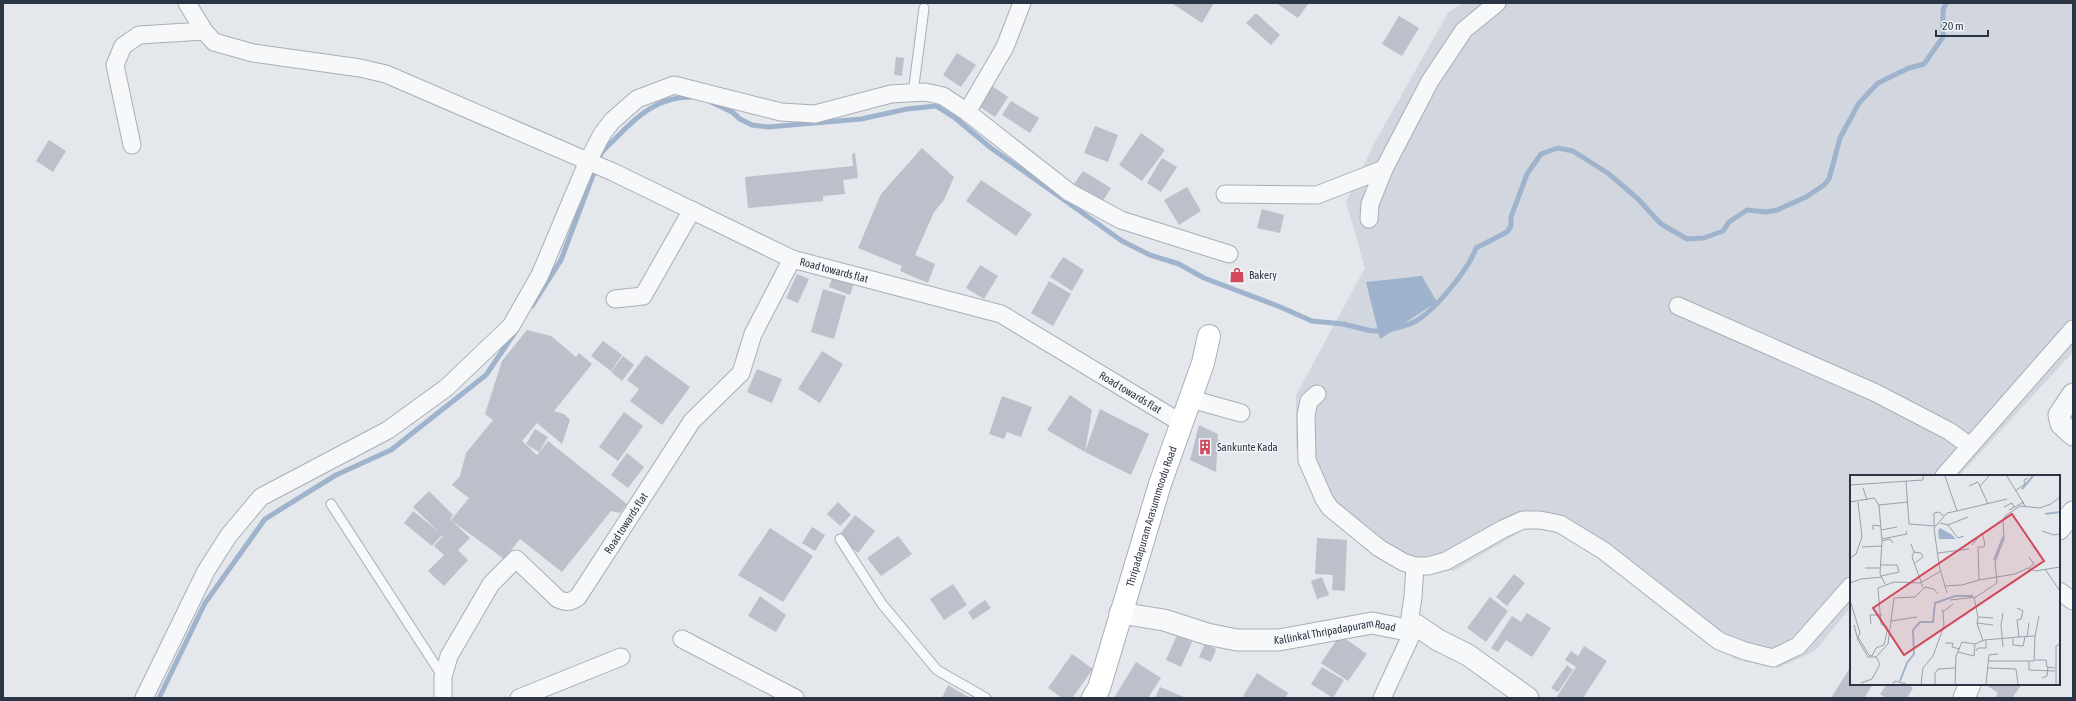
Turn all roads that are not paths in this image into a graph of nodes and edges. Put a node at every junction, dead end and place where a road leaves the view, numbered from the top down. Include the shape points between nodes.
1 (187, 3) edge
2 (1022, 3) edge
3 (1497, 3) edge
4 (924, 8) dead end
5 (204, 31) junction
6 (913, 93) junction
7 (967, 112) junction
8 (132, 145) dead end
9 (589, 162) junction
10 (1384, 169) junction
11 (1225, 194) dead end
12 (692, 210) junction
13 (1369, 219) dead end
14 (1229, 254) dead end
15 (792, 259) junction
16 (615, 299) dead end
17 (1678, 306) dead end
18 (2073, 329) edge
19 (1209, 336) dead end
20 (1317, 394) dead end
21 (2073, 394) edge
22 (1191, 399) junction
23 (1241, 413) dead end
24 (1183, 424) junction
25 (2073, 435) edge
26 (1970, 446) junction
27 (1945, 475) edge
28 (331, 504) dead end
29 (2073, 512) edge
30 (2060, 528) edge
31 (840, 539) dead end
32 (1415, 566) junction
33 (1850, 587) edge
34 (2060, 592) edge
35 (2073, 601) edge
36 (1120, 613) junction
37 (1416, 625) junction
38 (682, 639) dead end
39 (621, 657) dead end
40 (442, 677) junction
41 (1970, 685) edge
42 (144, 698) edge
43 (443, 698) edge
44 (519, 698) edge
45 (795, 698) edge
46 (986, 698) edge
47 (1093, 698) edge
48 (1382, 698) edge
49 (1528, 698) edge
50 (1964, 698) edge

1 - 5 street
2 - 7 street via 1006,47
3 - 10 street via 1464,30 1430,80
4 - 6 lane
5 - 8 street via 140,35 124,46 115,65
5 - 9 street via 214,42 253,53 386,74
6 - 7 street via 925,92 943,96
6 - 9 street via 891,94 815,114 781,112 674,85 637,98 602,134
7 - 14 street via 1069,192 1115,216
9 - 12 street
9 - 42 street via 540,274 511,326 446,388 388,430 261,497 229,535 206,571
10 - 11 street via 1317,195
10 - 13 street via 1370,204
12 - 15 street
12 - 16 street via 643,296
15 - 24 street, Road towards flat via 1001,314
15 - 40 street, Road towards flat via 753,334 741,373 692,421 578,597 571,602 558,599 516,559 491,584 449,656
17 - 26 street via 1876,393 1949,431
18 - 26 street
19 - 22 main road, Thripadapuram Arasummoodu Road
20 - 32 street via 1309,401 1306,415 1307,460 1324,499 1330,508 1379,548 1396,559
21 - 25 street via 2059,415 2061,424
22 - 23 street
22 - 24 main road, Thripadapuram Arasummoodu Road
24 - 36 main road, Thripadapuram Arasummoodu Road via 1160,484
26 - 27 street
28 - 40 lane
29 - 30 street
31 - 46 lane via 882,604 937,670
32 - 33 street via 1446,562 1523,520 1560,524 1609,555 1720,641 1773,658 1798,646
32 - 37 street via 1410,617
34 - 35 street
36 - 37 street, Kallinkal Thripadapuram Road via 1164,620 1207,634 1237,640 1279,640 1372,623 1407,630
36 - 47 main road, Thripadapuram Arasummoodu Road via 1099,688
37 - 48 street
37 - 49 street via 1468,655
38 - 45 street
39 - 44 street
40 - 43 street
41 - 50 street

